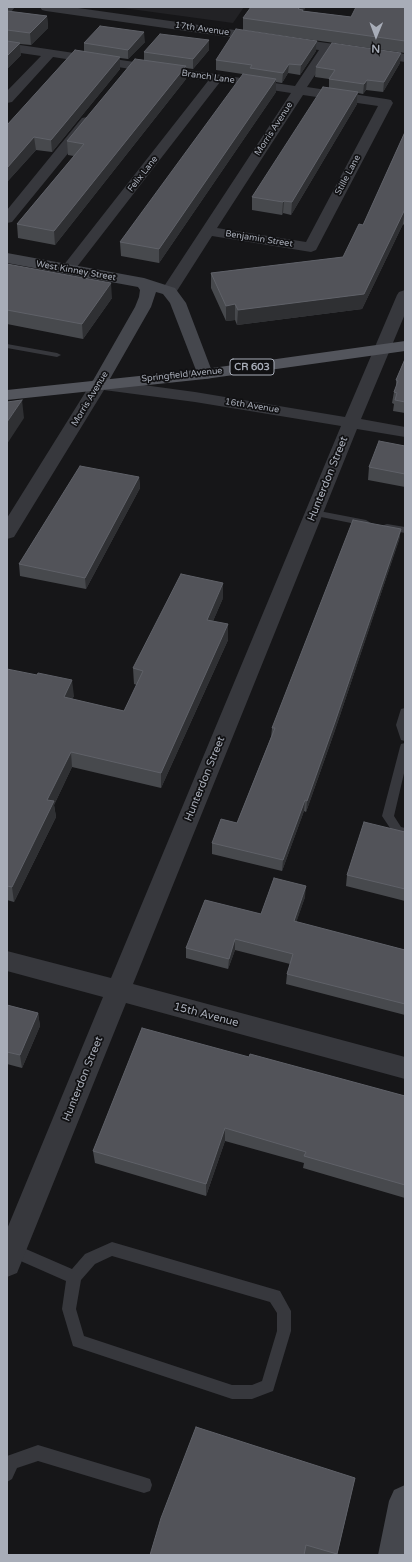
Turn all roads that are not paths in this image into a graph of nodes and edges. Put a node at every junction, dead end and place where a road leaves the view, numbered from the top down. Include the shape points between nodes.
1 (9, 7) edge
2 (46, 7) edge
3 (7, 9) edge
4 (169, 24) junction
5 (159, 36) edge
6 (7, 47) edge
7 (327, 47) junction
8 (50, 53) junction
9 (142, 54) dead end
10 (405, 58) edge
11 (132, 65) junction
12 (122, 78) edge
13 (217, 78) junction
14 (299, 90) junction
15 (7, 99) edge
16 (386, 103) joint
17 (97, 108) edge
18 (7, 219) edge
19 (207, 231) junction
20 (311, 247) joint
21 (7, 258) edge
22 (68, 269) junction
23 (144, 283) junction
24 (169, 292) junction
25 (405, 295) edge
26 (7, 346) edge
27 (405, 346) edge
28 (382, 349) junction
29 (57, 355) dead end
30 (204, 374) junction
31 (99, 384) junction
32 (7, 395) edge
33 (351, 422) junction
34 (405, 432) edge
35 (314, 513) junction
36 (405, 530) edge
37 (7, 533) edge
38 (405, 712) edge
39 (405, 737) edge
40 (405, 747) edge
41 (405, 832) edge
42 (7, 961) edge
43 (118, 992) junction
44 (405, 1068) edge
45 (10, 1257) edge
46 (74, 1277) junction
47 (7, 1474) edge
48 (144, 1485) dead end
49 (405, 1501) edge
50 (394, 1555) edge

1 - 3 street
2 - 4 street, 17th Avenue
4 - 5 street
4 - 7 street, 17th Avenue
6 - 8 street, Branch Lane
7 - 10 street, 17th Avenue
7 - 14 street, Morris Avenue
8 - 11 street, Branch Lane
8 - 15 street
9 - 11 street
11 - 12 street
11 - 13 street, Branch Lane
13 - 14 street, Branch Lane
13 - 22 street, Felix Lane
14 - 16 street, Branch Lane
14 - 19 street, Morris Avenue
16 - 20 street, Stille Lane
17 - 18 street
19 - 20 street, Benjamin Street
19 - 24 street, Morris Avenue
21 - 22 street, West Kinney Street
22 - 23 street, West Kinney Street
23 - 24 street
23 - 31 street, Morris Avenue via 148,290 143,307
24 - 30 street via 178,303
25 - 28 street, Hunterdon Street
26 - 29 lane
27 - 28 main road, Springfield Avenue / CR 603
28 - 30 main road, Springfield Avenue / CR 603
28 - 33 street, Hunterdon Street
30 - 31 main road, Springfield Avenue / CR 603
31 - 32 main road, Springfield Avenue / CR 603
31 - 33 street, 16th Avenue via 195,396
31 - 37 street, Morris Avenue
33 - 34 street, 16th Avenue
33 - 35 street, Hunterdon Street
35 - 36 lane
35 - 43 street, Hunterdon Street
38 - 39 lane via 401,725
40 - 41 lane via 388,816 398,831
42 - 43 street, 15th Avenue
43 - 44 street, 15th Avenue
43 - 45 street, Hunterdon Street
45 - 46 lane
46 - 46 lane via 69,1309 78,1341 232,1392 252,1392 268,1386 284,1331 284,1311 275,1296 112,1249 90,1259
47 - 48 lane via 11,1462 38,1453
49 - 50 street

